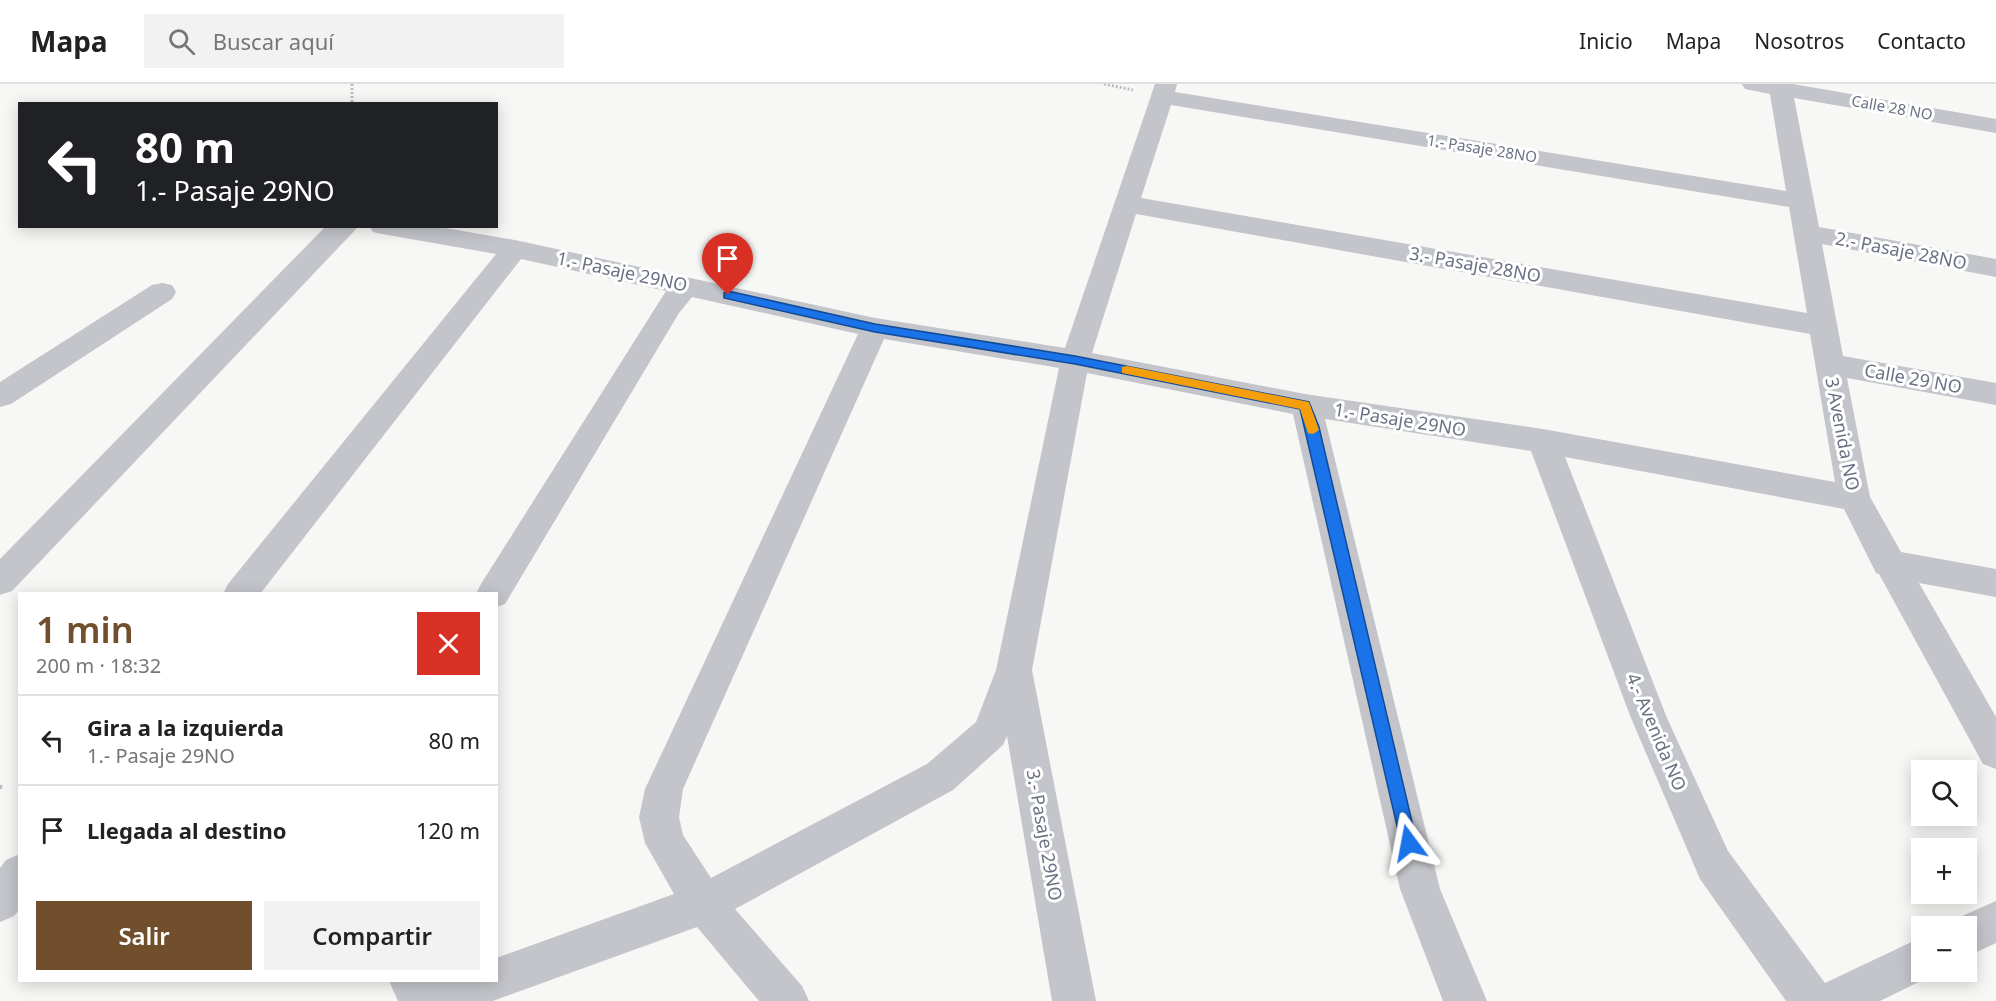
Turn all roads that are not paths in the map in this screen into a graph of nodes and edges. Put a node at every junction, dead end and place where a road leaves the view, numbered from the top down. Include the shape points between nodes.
1 (1771, 86) edge
2 (1165, 91) edge
3 (1996, 126) edge
4 (1800, 201) junction
5 (1127, 204) junction
6 (342, 228) edge
7 (394, 228) edge
8 (1806, 233) junction
9 (515, 249) junction
10 (1996, 268) edge
11 (686, 286) junction
12 (162, 292) dead end
13 (1823, 326) junction
14 (875, 328) junction
15 (1075, 360) junction
16 (1830, 364) junction
17 (1996, 394) edge
18 (0, 396) edge
19 (1305, 405) junction
20 (1543, 441) junction
21 (1854, 498) junction
22 (1888, 563) junction
23 (0, 581) edge
24 (1996, 583) edge
25 (242, 592) edge
26 (494, 592) edge
27 (1014, 670) junction
28 (1996, 752) edge
29 (18, 877) edge
30 (0, 902) edge
31 (704, 904) junction
32 (1996, 922) edge
33 (1977, 931) edge
34 (1911, 963) edge
35 (498, 978) edge
36 (411, 982) edge
37 (487, 982) edge
38 (424, 1001) edge
39 (435, 1001) edge
40 (787, 1001) edge
41 (1074, 1001) edge
42 (1465, 1001) edge
43 (1812, 1001) edge
44 (1834, 1001) edge

1 - 3 street, Calle 28 NO
1 - 4 street, 3 Avenida NO
2 - 4 street, 1.- Pasaje 28NO
2 - 5 street
4 - 8 street, 3 Avenida NO
5 - 13 street, 3.- Pasaje 28NO
5 - 15 street
6 - 23 street
7 - 9 street, 1.- Pasaje 29NO
8 - 10 street, 2.- Pasaje 28NO
8 - 13 street, 3 Avenida NO
9 - 11 street, 1.- Pasaje 29NO
9 - 25 street
11 - 14 street, 1.- Pasaje 29NO
11 - 26 street via 669,307
12 - 18 street
13 - 16 street, 3 Avenida NO
14 - 15 street, 1.- Pasaje 29NO
14 - 31 street via 664,789 659,817 665,843
15 - 19 street, 1.- Pasaje 29NO
15 - 27 street
16 - 17 street, Calle 29 NO
16 - 21 street, 3 Avenida NO
19 - 20 street, 1.- Pasaje 29NO
19 - 42 street via 1420,889
20 - 21 street, 1.- Pasaje 29NO
20 - 43 street, 4.- Avenida NO via 1649,718 1713,865
21 - 22 street, 3 Avenida NO
22 - 24 street
22 - 28 street, 3 Avenida NO
27 - 31 street via 990,733 940,777
27 - 41 street, 3.- Pasaje 29NO
29 - 30 street
31 - 35 street
31 - 40 street
32 - 33 street
34 - 44 street
36 - 38 street
37 - 39 street

